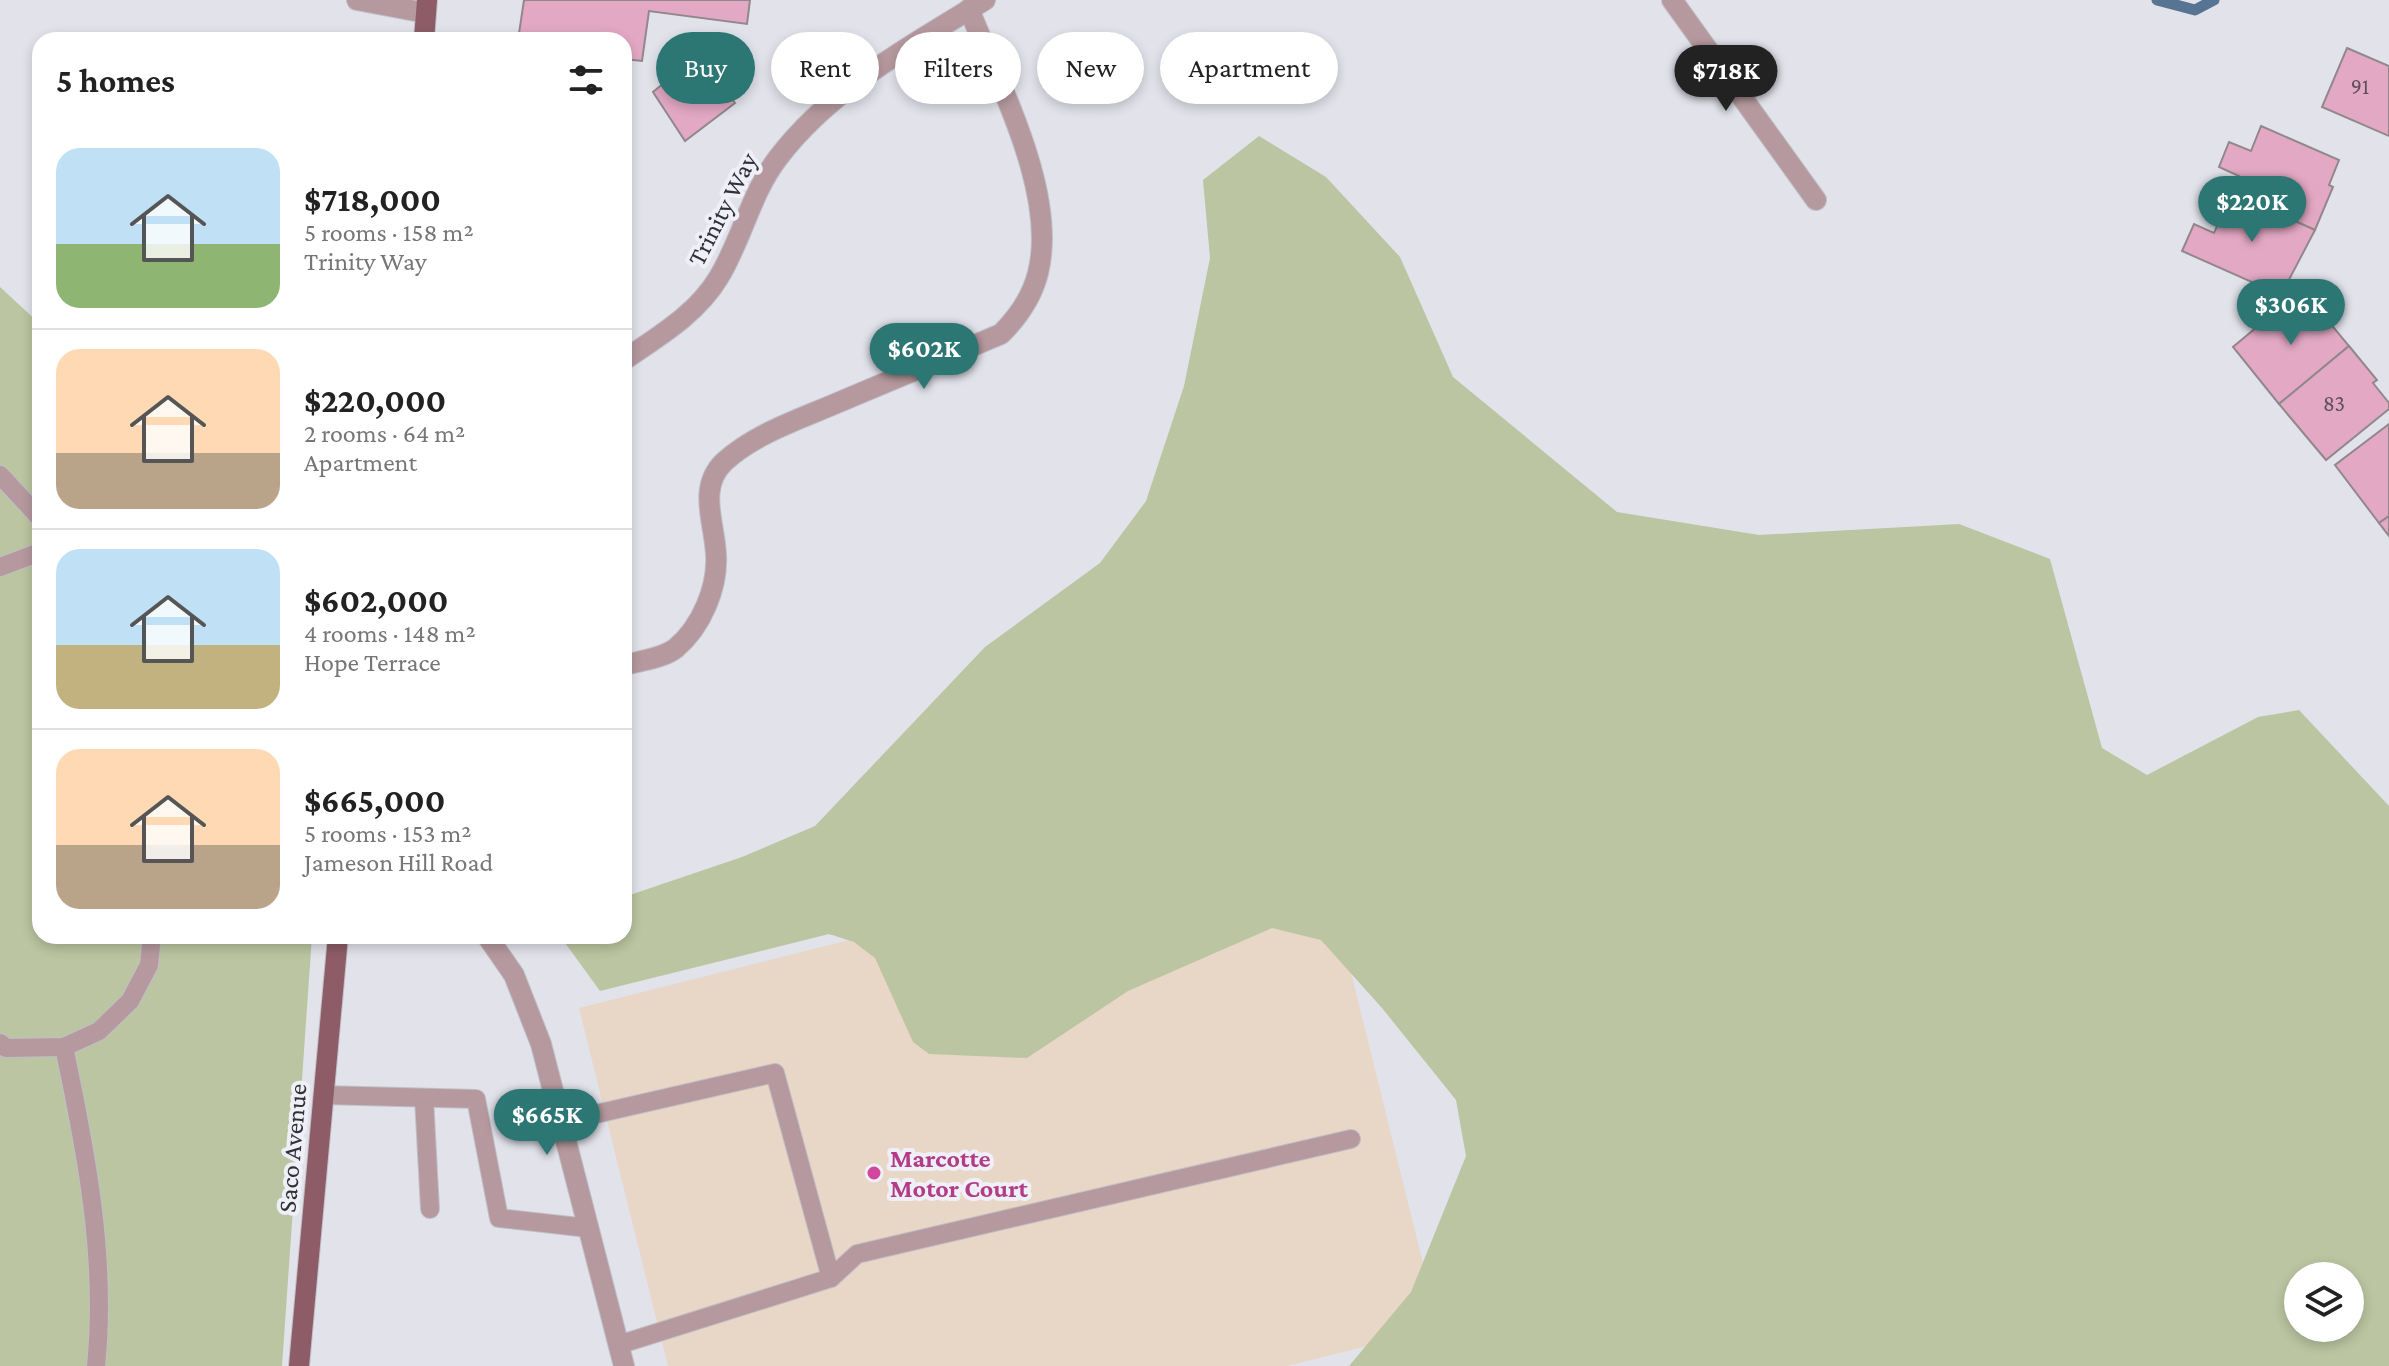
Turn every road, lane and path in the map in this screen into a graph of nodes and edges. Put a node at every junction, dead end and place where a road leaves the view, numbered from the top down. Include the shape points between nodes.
1 (357, 0) edge
2 (1672, 0) edge
3 (977, 5) edge
4 (427, 6) edge
5 (425, 32) edge
6 (1816, 200) dead end
7 (632, 354) edge
8 (0, 475) edge
9 (32, 509) edge
10 (32, 555) edge
11 (0, 567) edge
12 (632, 662) edge
13 (151, 944) edge
14 (337, 944) edge
15 (493, 944) edge
16 (64, 1047) junction
17 (2, 1048) edge
18 (323, 1095) junction
19 (424, 1098) junction
20 (561, 1122) junction
21 (1351, 1139) dead end
22 (430, 1209) dead end
23 (588, 1228) junction
24 (831, 1278) junction
25 (618, 1345) junction
26 (96, 1366) edge
27 (299, 1366) edge
28 (624, 1366) edge

1 - 4 street
2 - 6 street
3 - 7 street, Trinity Way via 851,86 812,121 764,177 718,278 691,313
3 - 12 street via 1039,205 1038,272 1021,314 1001,334 800,419 723,463 711,480 716,556 701,618 675,649
4 - 5 main road
8 - 9 lane
10 - 11 lane
13 - 16 lane via 149,965 130,1001 99,1031
14 - 18 main road, Saco Avenue
15 - 20 street via 514,975 541,1044
16 - 17 lane
16 - 26 lane via 97,1249
18 - 19 lane
18 - 27 main road, Saco Avenue
19 - 22 lane
19 - 23 lane via 476,1099 499,1218
20 - 23 street
20 - 24 lane via 775,1073
21 - 24 lane via 857,1254
23 - 25 street
24 - 25 lane
25 - 28 street

